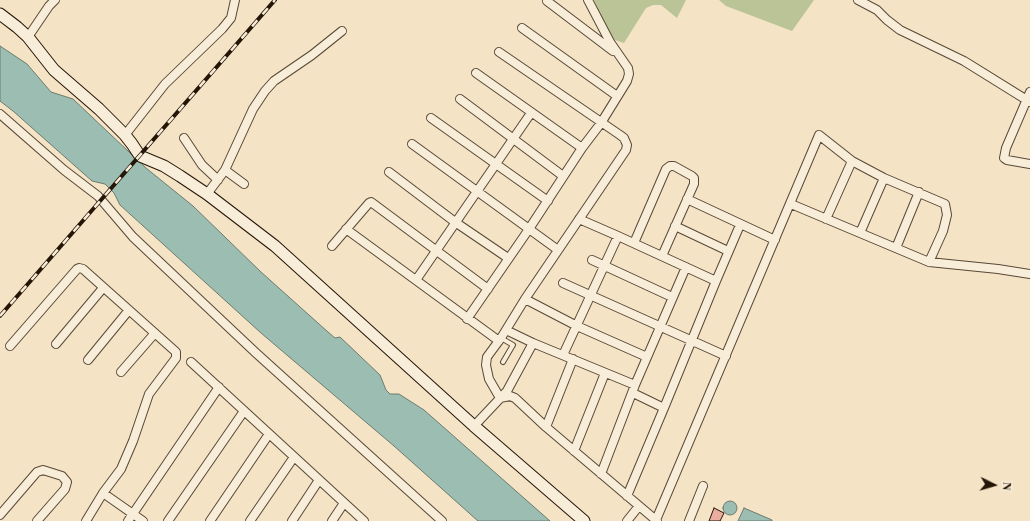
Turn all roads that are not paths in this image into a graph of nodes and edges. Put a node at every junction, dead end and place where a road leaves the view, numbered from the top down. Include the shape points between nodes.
1 (55, 0) edge
2 (235, 0) edge
3 (547, 0) edge
4 (588, 0) edge
5 (858, 0) edge
6 (0, 14) edge
7 (522, 28) dead end
8 (342, 31) dead end
9 (28, 37) junction
10 (499, 52) dead end
11 (618, 55) junction
12 (476, 73) dead end
13 (1030, 92) edge
14 (617, 96) junction
15 (460, 100) dead end
16 (1028, 101) edge
17 (531, 113) junction
18 (0, 114) edge
19 (431, 118) dead end
20 (601, 123) junction
21 (125, 135) junction
22 (184, 138) dead end
23 (513, 138) junction
24 (412, 144) dead end
25 (582, 148) junction
26 (852, 160) junction
27 (496, 164) junction
28 (1030, 164) edge
29 (225, 170) junction
30 (389, 172) dead end
31 (563, 176) junction
32 (884, 178) junction
33 (218, 180) junction
34 (244, 184) dead end
35 (477, 192) junction
36 (918, 192) junction
37 (207, 194) junction
38 (687, 199) junction
39 (548, 201) junction
40 (791, 204) junction
41 (579, 219) junction
42 (826, 219) junction
43 (455, 222) junction
44 (740, 225) junction
45 (675, 226) junction
46 (346, 229) junction
47 (529, 229) junction
48 (860, 233) junction
49 (618, 236) junction
50 (775, 240) junction
51 (634, 243) junction
52 (332, 246) dead end
53 (896, 248) junction
54 (436, 250) junction
55 (558, 250) junction
56 (728, 251) junction
57 (662, 256) junction
58 (508, 258) junction
59 (592, 260) dead end
60 (929, 262) junction
61 (604, 266) junction
62 (686, 267) junction
63 (1030, 274) edge
64 (416, 280) junction
65 (716, 280) junction
66 (563, 283) dead end
67 (104, 288) junction
68 (488, 289) junction
69 (591, 296) junction
70 (672, 297) junction
71 (525, 299) junction
72 (129, 310) junction
73 (467, 319) junction
74 (576, 326) junction
75 (660, 327) junction
76 (506, 330) junction
77 (155, 333) junction
78 (500, 339) junction
79 (692, 341) junction
80 (533, 343) junction
81 (56, 344) dead end
82 (10, 346) dead end
83 (563, 355) junction
84 (726, 356) junction
85 (647, 357) junction
86 (573, 359) junction
87 (88, 360) dead end
88 (191, 362) dead end
89 (503, 362) dead end
90 (121, 372) dead end
91 (605, 373) junction
92 (219, 387) junction
93 (634, 389) junction
94 (500, 398) junction
95 (664, 408) junction
96 (244, 411) junction
97 (474, 426) junction
98 (546, 427) junction
99 (269, 434) junction
100 (574, 451) junction
101 (294, 457) junction
102 (601, 474) junction
103 (319, 480) junction
104 (703, 486) dead end
105 (104, 493) junction
106 (627, 496) junction
107 (344, 503) junction
108 (639, 506) junction
109 (0, 515) edge
110 (130, 517) edge
111 (38, 521) edge
112 (86, 521) edge
113 (143, 521) edge
114 (168, 521) edge
115 (210, 521) edge
116 (250, 521) edge
117 (292, 521) edge
118 (332, 521) edge
119 (364, 521) edge
120 (442, 521) edge
121 (584, 521) edge
122 (627, 521) edge
123 (657, 521) edge
124 (689, 521) edge

1 - 9 street
2 - 21 street via 231,18 165,84
3 - 11 street
4 - 11 street
5 - 16 street via 877,10 900,30 964,62
6 - 9 street
7 - 14 street
8 - 29 street via 274,81 265,91 253,109
9 - 21 street via 54,70
10 - 20 street
11 - 14 street via 628,68 629,74
12 - 17 street
13 - 16 street
14 - 20 street
15 - 23 street
16 - 28 street via 1006,148 1004,158
17 - 23 street
17 - 25 street
18 - 120 street via 98,196 133,236 209,309
19 - 27 street
20 - 25 street
20 - 41 street via 624,138 626,150
21 - 37 street via 140,156 164,166
22 - 33 street via 202,165
23 - 27 street
23 - 31 street
24 - 35 street
25 - 31 street
26 - 32 street
26 - 40 street via 819,136
26 - 42 street
27 - 35 street
27 - 39 street
29 - 33 street
29 - 34 street
30 - 43 street
31 - 39 street
32 - 36 street
32 - 48 street
33 - 37 street
35 - 43 street
35 - 47 street
36 - 53 street
36 - 60 street via 946,204 947,215 943,231
37 - 97 street via 274,246
38 - 44 street
38 - 45 street
38 - 51 street via 694,178 674,166 668,166
39 - 47 street
40 - 42 street
40 - 50 street
41 - 49 street
41 - 55 street
42 - 48 street
43 - 54 street
43 - 58 street
44 - 50 street
44 - 56 street
45 - 56 street
45 - 57 street
46 - 52 street
46 - 54 street via 371,202
46 - 64 street
47 - 55 street
47 - 58 street
48 - 53 street
49 - 51 street
49 - 61 street
50 - 84 street
51 - 57 street
53 - 60 street
54 - 64 street
54 - 68 street
55 - 71 street
56 - 65 street
57 - 62 street
58 - 68 street
59 - 61 street
60 - 63 street
61 - 69 street
61 - 70 street
62 - 65 street
62 - 70 street
64 - 73 street
65 - 79 street
66 - 69 street
67 - 72 street
67 - 81 street
67 - 82 street via 83,269 78,268
68 - 73 street
69 - 74 street
69 - 75 street
70 - 75 street
71 - 74 street
71 - 76 street
72 - 77 street
72 - 87 street
73 - 78 street
74 - 83 street
74 - 85 street
75 - 79 street
75 - 85 street
76 - 78 street
76 - 80 street
77 - 90 street
77 - 105 street via 176,352 176,358 151,390 129,451
78 - 89 lane via 513,345
78 - 94 street via 487,357 486,364 489,379
79 - 84 street
79 - 95 street
80 - 83 street
80 - 94 street via 512,384
83 - 86 street
84 - 123 street
85 - 93 street
86 - 91 street
86 - 98 street
88 - 92 street
91 - 93 street
91 - 100 street
92 - 96 street
92 - 110 street
93 - 95 street
93 - 102 street
94 - 97 street
94 - 98 street via 515,398
95 - 106 street
96 - 99 street
96 - 114 street
97 - 121 street
98 - 100 street
99 - 101 street
99 - 115 street
100 - 102 street
101 - 103 street
101 - 116 street
102 - 106 street
103 - 107 street
103 - 117 street
104 - 124 street
105 - 110 street
105 - 112 street
106 - 108 street
107 - 118 street
107 - 119 street
108 - 122 street
108 - 123 street
109 - 111 street via 37,472 43,470 62,476 67,482 65,489
110 - 113 street

